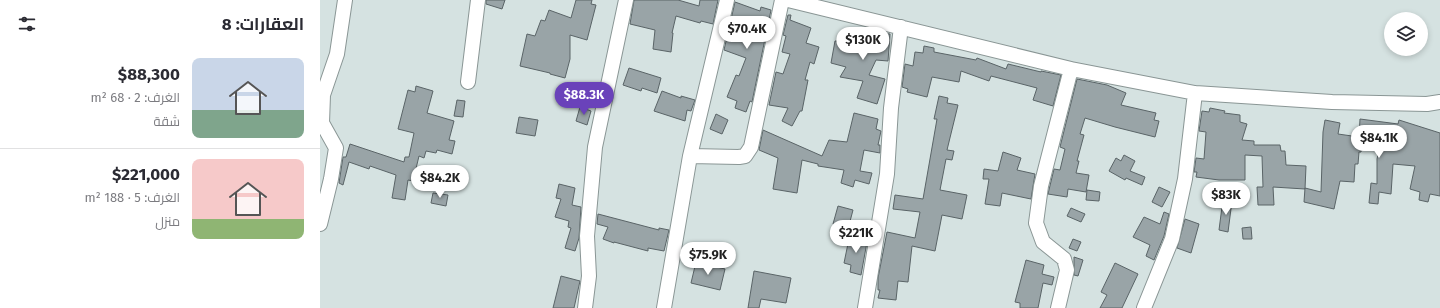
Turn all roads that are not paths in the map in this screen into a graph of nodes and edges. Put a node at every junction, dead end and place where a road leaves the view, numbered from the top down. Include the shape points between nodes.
1 (345, 0) edge
2 (478, 0) edge
3 (626, 0) edge
4 (727, 0) edge
5 (782, 0) edge
6 (788, 0) edge
7 (901, 27) junction
8 (1071, 69) junction
9 (468, 82) dead end
10 (1195, 93) junction
11 (1440, 102) edge
12 (690, 156) junction
13 (320, 224) edge
14 (585, 308) edge
15 (664, 308) edge
16 (865, 308) edge
17 (1058, 308) edge
18 (1144, 308) edge

1 - 13 street via 337,54 323,95 322,123 336,148
2 - 9 street
3 - 14 street via 595,147 586,236 589,276
4 - 12 street
5 - 12 street via 751,147 745,156 739,157
6 - 7 street
7 - 8 street
7 - 16 street via 891,108 887,174
8 - 10 street
8 - 17 street via 1041,186 1036,223 1043,242 1064,259 1067,270
10 - 11 street via 1332,102
10 - 18 street via 1185,179 1172,239
12 - 15 street

